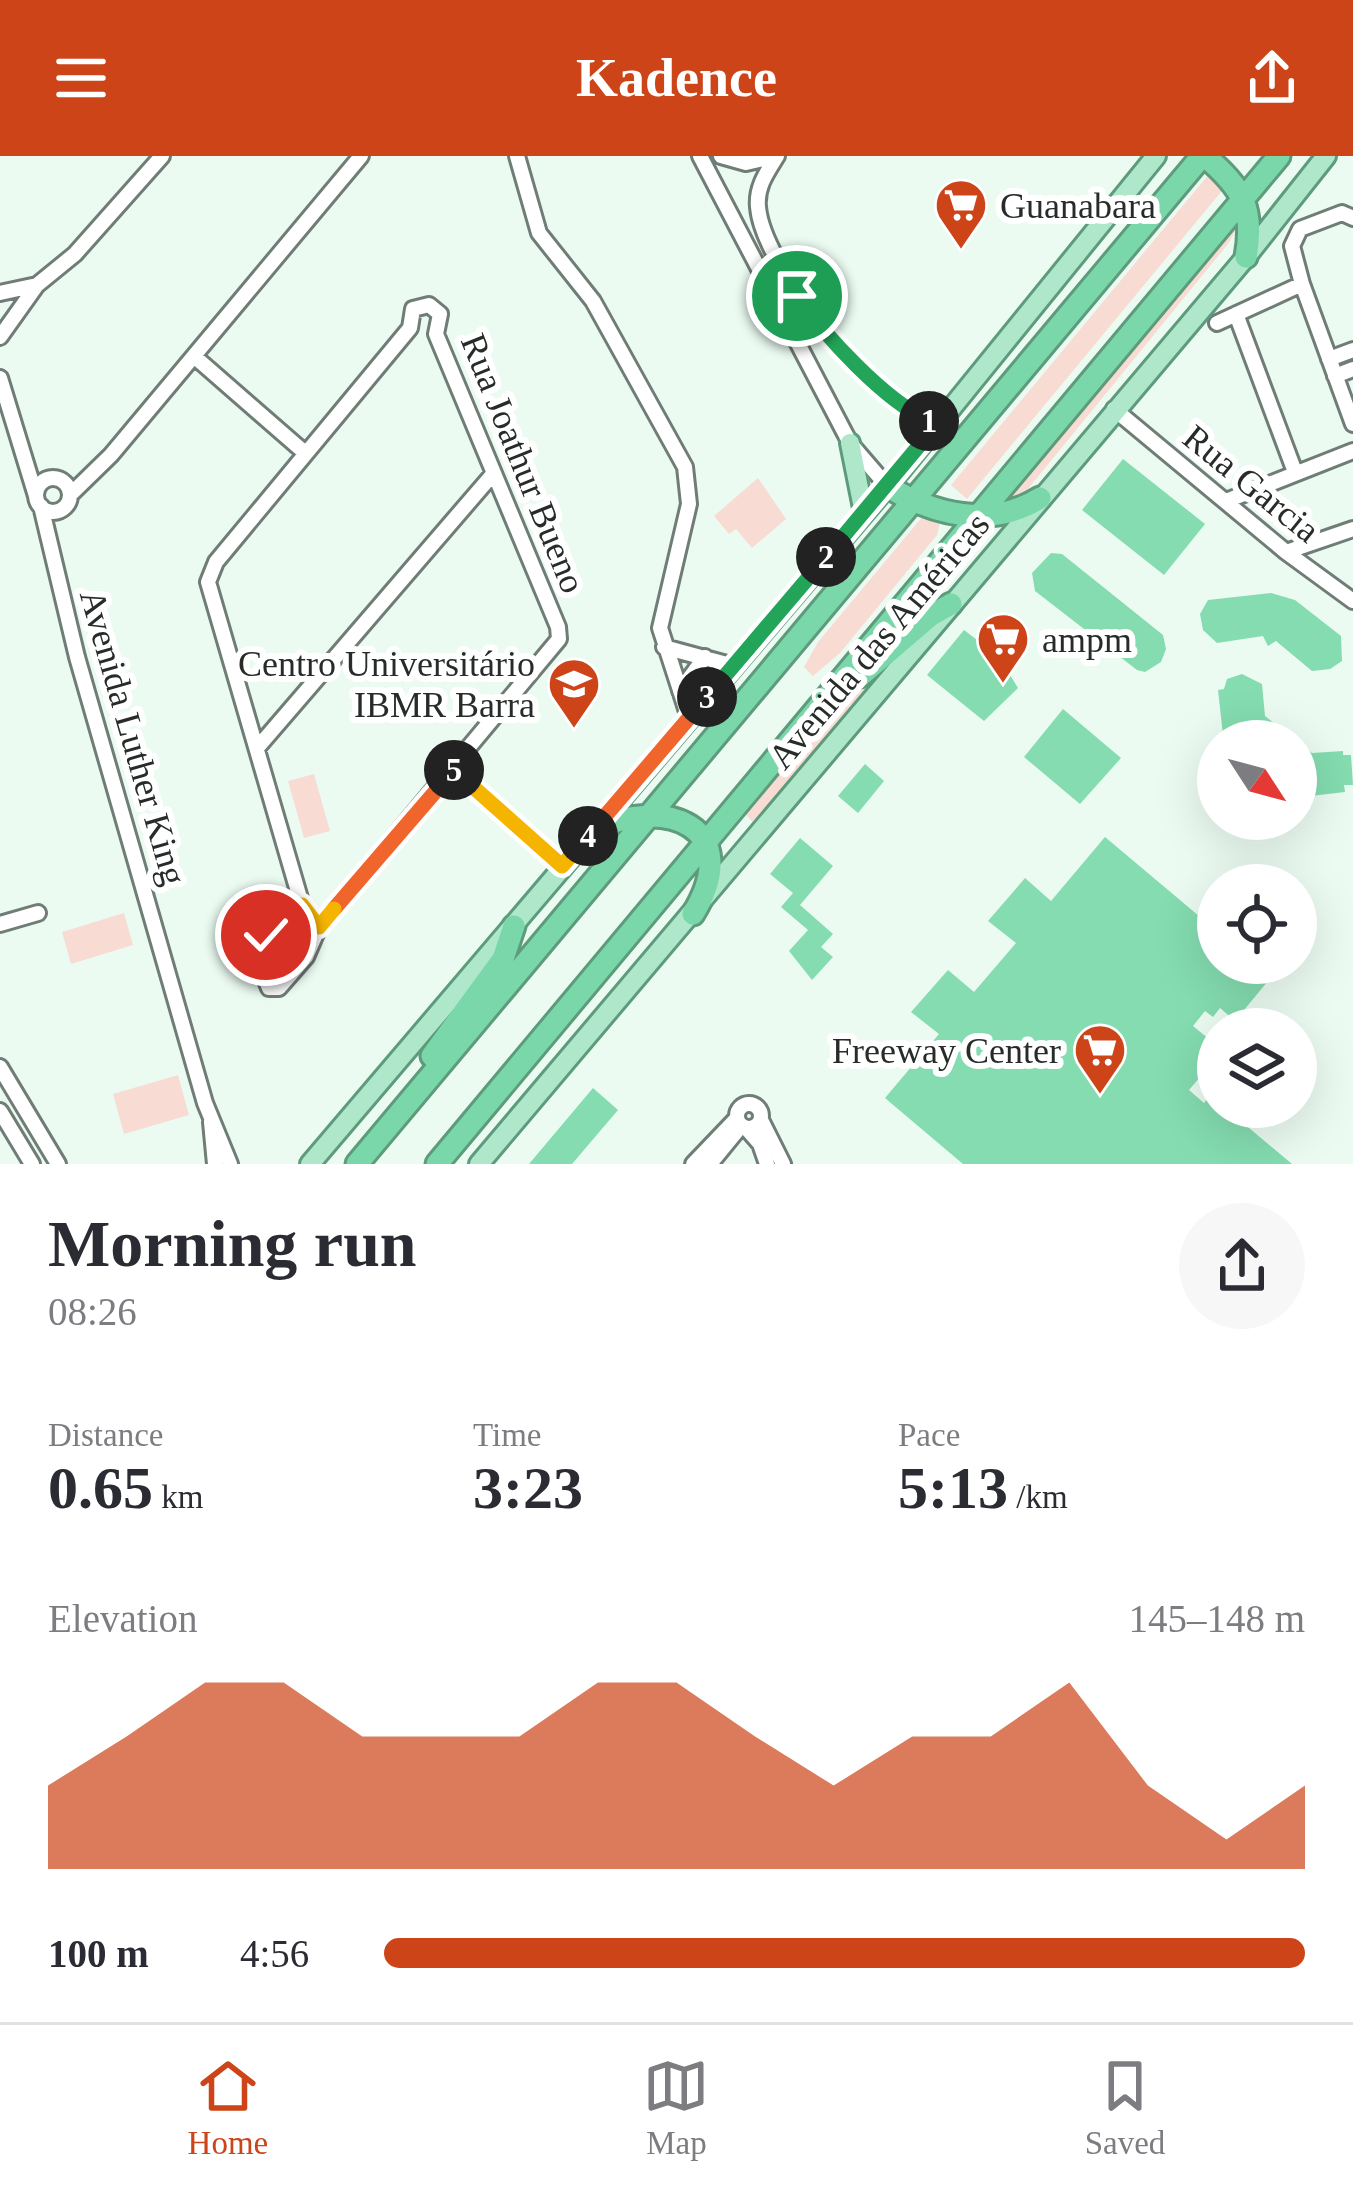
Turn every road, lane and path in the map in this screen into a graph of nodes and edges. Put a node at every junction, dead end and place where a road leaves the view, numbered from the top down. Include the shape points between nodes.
1 (162, 156) edge
2 (361, 156) edge
3 (517, 156) edge
4 (700, 156) edge
5 (721, 156) edge
6 (777, 156) edge
7 (1156, 156) edge
8 (1203, 156) edge
9 (1280, 156) edge
10 (1326, 156) edge
11 (1246, 198) junction
12 (1353, 218) edge
13 (1246, 257) junction
14 (1302, 284) junction
15 (38, 285) junction
16 (0, 293) edge
17 (1236, 314) junction
18 (1217, 323) dead end
19 (410, 328) junction
20 (436, 334) junction
21 (0, 337) edge
22 (1353, 350) edge
23 (195, 358) junction
24 (1329, 359) junction
25 (1353, 369) edge
26 (1335, 376) junction
27 (0, 378) edge
28 (1114, 409) junction
29 (938, 423) junction
30 (1353, 424) edge
31 (850, 443) junction
32 (1353, 451) edge
33 (304, 452) junction
34 (1294, 472) junction
35 (493, 474) junction
36 (887, 486) junction
37 (70, 495) junction
38 (1040, 498) junction
39 (39, 501) junction
40 (1226, 501) junction
41 (914, 503) junction
42 (864, 513) junction
43 (980, 515) junction
44 (1353, 529) edge
45 (1286, 552) junction
46 (1353, 602) edge
47 (951, 604) junction
48 (664, 647) junction
49 (705, 657) junction
50 (734, 666) junction
51 (680, 691) junction
52 (689, 718) junction
53 (806, 723) junction
54 (258, 747) junction
55 (454, 770) junction
56 (653, 813) junction
57 (592, 831) junction
58 (706, 845) junction
59 (562, 866) junction
60 (302, 905) junction
61 (38, 913) dead end
62 (693, 914) junction
63 (0, 924) edge
64 (514, 926) junction
65 (319, 927) junction
66 (0, 1066) edge
67 (26, 1108) junction
68 (0, 1110) edge
69 (400, 1113) junction
70 (761, 1120) junction
71 (211, 1122) junction
72 (741, 1124) junction
73 (490, 1159) edge
74 (32, 1164) edge
75 (58, 1164) edge
76 (214, 1164) edge
77 (230, 1164) edge
78 (310, 1164) edge
79 (357, 1164) edge
80 (437, 1164) edge
81 (693, 1164) edge
82 (710, 1164) edge
83 (767, 1164) edge
84 (783, 1164) edge

1 - 15 street
2 - 23 street
3 - 48 street via 539,233 592,301 685,467 689,503 662,615
4 - 31 street
5 - 6 street via 746,163
6 - 29 street via 758,208 797,296 897,400
7 - 29 main road
8 - 11 highway
8 - 41 highway, Avenida das Américas
9 - 11 highway, Avenida das Américas
10 - 13 main road, Avenida das Américas
11 - 13 highway
11 - 43 highway, Avenida das Américas
12 - 14 street via 1342,213 1300,229 1292,245
13 - 28 main road, Avenida das Américas
14 - 17 street
14 - 24 street
15 - 16 street
15 - 21 street
17 - 18 street
17 - 34 street
19 - 20 street via 422,338
19 - 20 street, Rua Joathur Bueno via 410,313 423,304 440,314
19 - 33 street
20 - 35 street, Rua Joathur Bueno
22 - 24 street
23 - 33 street
23 - 37 street
24 - 26 street
25 - 26 street
26 - 30 street
27 - 39 street, Avenida Luther King
28 - 38 main road, Avenida das Américas
28 - 40 street, Rua Garcia
29 - 36 main road
31 - 36 street
31 - 42 main road
32 - 34 street
33 - 54 street via 208,583
34 - 40 street
35 - 54 street
35 - 55 street, Rua Joathur Bueno via 559,639
36 - 41 highway
36 - 42 main road
37 - 39 street via 57,511
37 - 39 street via 52,478 39,485
38 - 43 highway
38 - 47 main road, Avenida das Américas
39 - 71 street, Avenida Luther King
40 - 45 street, Rua Garcia
41 - 43 highway
41 - 56 highway, Avenida das Américas
42 - 50 main road
43 - 53 highway, Avenida das Américas
44 - 45 street
45 - 46 street, Rua Garcia
47 - 53 highway
47 - 62 main road, Avenida das Américas
48 - 49 street
48 - 51 street
49 - 50 street
49 - 51 street
50 - 52 main road
51 - 52 street
52 - 57 main road
53 - 58 highway, Avenida das Américas
54 - 60 street
55 - 59 street
55 - 65 street, Rua Joathur Bueno
56 - 57 highway
56 - 58 highway via 689,825
56 - 69 highway, Avenida das Américas
57 - 59 main road
58 - 62 highway via 709,884
58 - 80 highway, Avenida das Américas
59 - 64 main road
60 - 65 street
60 - 65 street, Rua Joathur Bueno via 294,921 257,943 269,988 301,964
61 - 63 street
62 - 73 main road, Avenida das Américas
64 - 69 highway via 503,959 415,1078
64 - 78 main road
66 - 67 street
67 - 68 street
67 - 75 street
68 - 74 street
69 - 79 highway, Avenida das Américas
70 - 72 street
70 - 72 street via 753,1104 739,1108
70 - 84 street
71 - 76 street, Avenida Luther King
71 - 77 street, Avenida Luther King
72 - 81 street
72 - 82 street
72 - 83 street

